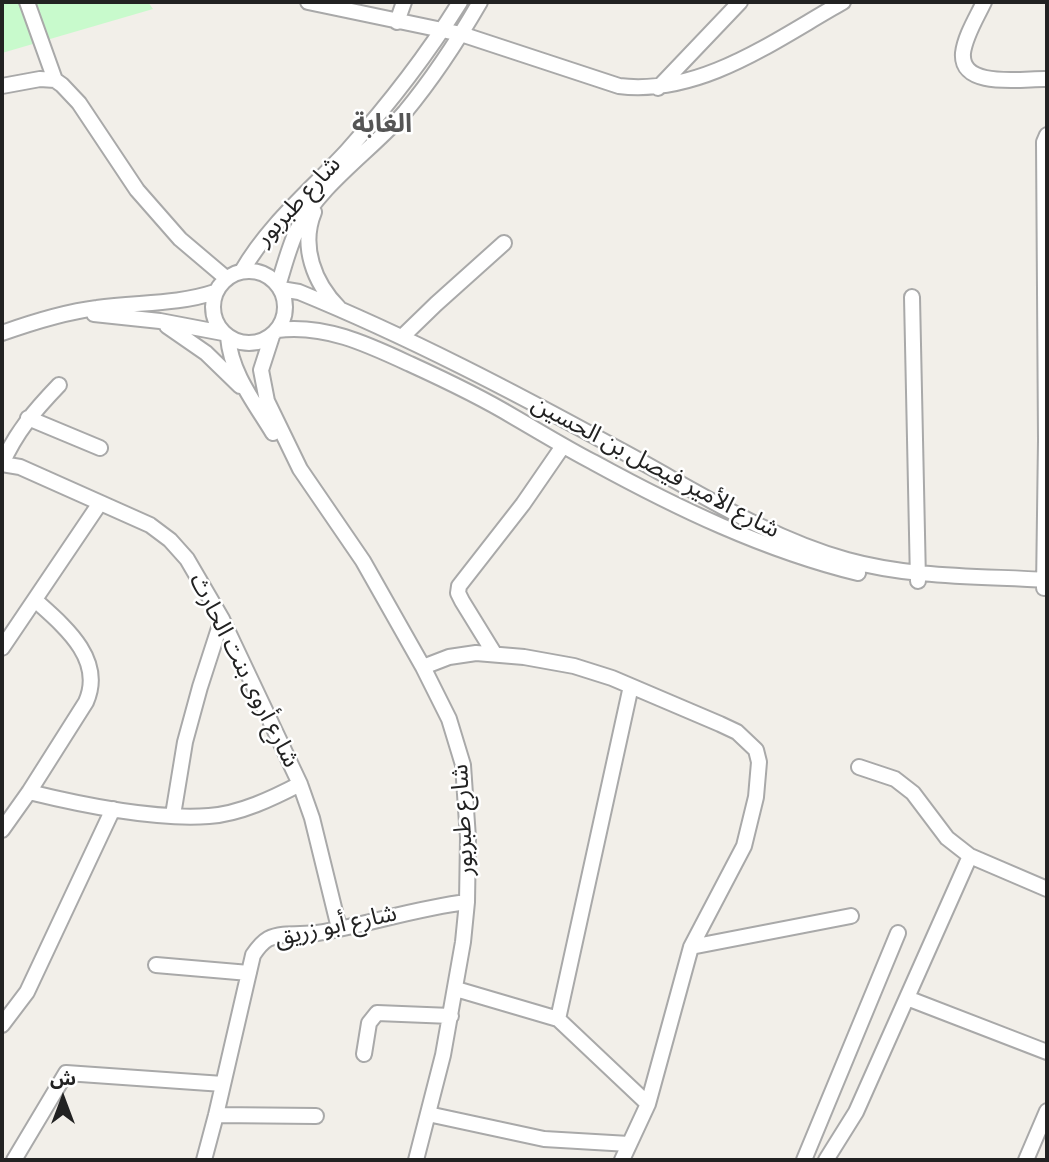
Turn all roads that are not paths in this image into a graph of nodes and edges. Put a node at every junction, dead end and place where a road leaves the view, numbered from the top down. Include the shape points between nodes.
1 (27, 2) edge
2 (307, 2) edge
3 (404, 2) edge
4 (460, 2) edge
5 (480, 2) edge
6 (740, 2) edge
7 (843, 2) edge
8 (984, 2) edge
9 (397, 22) junction
10 (442, 31) junction
11 (461, 34) junction
12 (1047, 79) edge
13 (55, 80) junction
14 (2, 86) edge
15 (658, 88) junction
16 (1047, 135) edge
17 (320, 197) junction
18 (1046, 216) edge
19 (504, 243) dead end
20 (242, 271) junction
21 (226, 278) junction
22 (279, 287) junction
23 (215, 292) junction
24 (912, 297) dead end
25 (79, 312) junction
26 (344, 313) junction
27 (160, 321) junction
28 (2, 333) edge
29 (274, 333) junction
30 (226, 335) junction
31 (402, 337) junction
32 (59, 385) dead end
33 (247, 392) junction
34 (28, 418) junction
35 (1046, 440) edge
36 (563, 446) junction
37 (100, 448) dead end
38 (643, 462) junction
39 (2, 464) edge
40 (300, 469) junction
41 (627, 480) junction
42 (100, 503) junction
43 (918, 578) junction
44 (1045, 584) edge
45 (35, 600) junction
46 (222, 619) junction
47 (2, 648) edge
48 (494, 653) junction
49 (422, 667) junction
50 (631, 686) junction
51 (859, 767) dead end
52 (300, 785) junction
53 (29, 792) junction
54 (113, 809) junction
55 (173, 815) junction
56 (2, 830) edge
57 (970, 856) junction
58 (1047, 889) edge
59 (467, 902) junction
60 (851, 916) dead end
61 (339, 928) junction
62 (898, 933) dead end
63 (691, 947) junction
64 (156, 965) dead end
65 (249, 973) junction
66 (456, 989) junction
67 (907, 999) junction
68 (451, 1016) junction
69 (558, 1019) junction
70 (2, 1025) edge
71 (1047, 1052) edge
72 (364, 1055) dead end
73 (223, 1084) junction
74 (648, 1104) junction
75 (1047, 1111) edge
76 (216, 1115) junction
77 (316, 1116) dead end
78 (426, 1120) junction
79 (629, 1144) junction
80 (202, 1158) edge
81 (14, 1160) edge
82 (408, 1160) edge
83 (416, 1160) edge
84 (622, 1160) edge
85 (804, 1160) edge
86 (826, 1160) edge
87 (1026, 1160) edge

1 - 13 street
2 - 9 street
3 - 9 street
4 - 10 street, شارع طبربور
5 - 11 street, شارع طبربور
6 - 15 street
7 - 15 street via 717,70
8 - 12 street via 964,51 969,72 990,79
9 - 10 street
10 - 11 street
10 - 20 street, شارع طبربور via 347,151 265,237
11 - 15 street via 619,86
11 - 17 street, شارع طبربور via 405,112
13 - 14 street
13 - 21 street via 79,103 137,190 180,239
16 - 18 street
17 - 22 street, شارع طبربور via 297,231
17 - 26 street via 309,228 310,258 324,289
18 - 35 street
19 - 31 street
20 - 21 street
20 - 22 street via 262,273
21 - 23 street
22 - 26 street, شارع الأمير فيصل بن الحسين
22 - 29 street via 285,310
23 - 25 street
23 - 30 street via 213,313
24 - 43 street
25 - 27 street
25 - 28 street
26 - 31 street, شارع الأمير فيصل بن الحسين
27 - 30 street
27 - 33 street via 206,353
29 - 30 street via 250,343
29 - 36 street, شارع الأمير فيصل بن الحسين via 298,328 329,332 380,350 476,396
29 - 40 street, شارع طبربور via 262,362 264,392
30 - 33 street, شارع طبربور
31 - 38 street, شارع الأمير فيصل بن الحسين
32 - 34 street
33 - 40 street, شارع طبربور
34 - 37 street
34 - 39 street
35 - 44 street
36 - 41 street, شارع الأمير فيصل بن الحسين
36 - 48 street via 458,589
38 - 41 street
38 - 43 street, شارع الأمير فيصل بن الحسين via 787,538
39 - 42 street, شارع أروى بنت الحارث via 20,467
40 - 49 street, شارع طبربور via 363,561
41 - 43 street, شارع الأمير فيصل بن الحسين via 699,517 786,552 862,573
42 - 45 street
42 - 46 street, شارع أروى بنت الحارث via 150,525 170,540 187,559
43 - 44 street, شارع الأمير فيصل بن الحسين
45 - 47 street
45 - 53 street via 87,657 92,687
46 - 52 street, شارع أروى بنت الحارث
46 - 55 street via 185,742
48 - 49 street via 462,654
48 - 50 street via 574,666
49 - 59 street, شارع طبربور via 449,719 463,765 468,812
50 - 63 street via 737,732 756,750 756,797 744,846
50 - 69 street
51 - 57 street via 895,779 913,793 947,838
52 - 55 street, شارع أروى بنت الحارث via 226,813
52 - 61 street, شارع أروى بنت الحارث
53 - 54 street, شارع أروى بنت الحارث
53 - 56 street
54 - 55 street, شارع أروى بنت الحارث
54 - 70 street via 27,992
57 - 58 street
57 - 67 street
59 - 61 street, شارع أبو زريق
59 - 66 street, شارع طبربور
60 - 63 street
61 - 65 street, شارع أبو زريق via 268,939 253,955
62 - 85 street
63 - 74 street
64 - 65 street
65 - 73 street, شارع أبو زريق
66 - 68 street, شارع طبربور
66 - 69 street
67 - 71 street
67 - 86 street via 856,1112
68 - 72 street via 377,1013 369,1023
68 - 78 street, شارع طبربور
69 - 74 street
73 - 76 street, شارع أبو زريق
73 - 81 street via 66,1073
74 - 79 street
75 - 87 street
76 - 77 street
76 - 80 street, شارع أبو زريق
78 - 79 street via 544,1139
78 - 82 street, شارع طبربور
78 - 83 street, شارع طبربور
79 - 84 street

